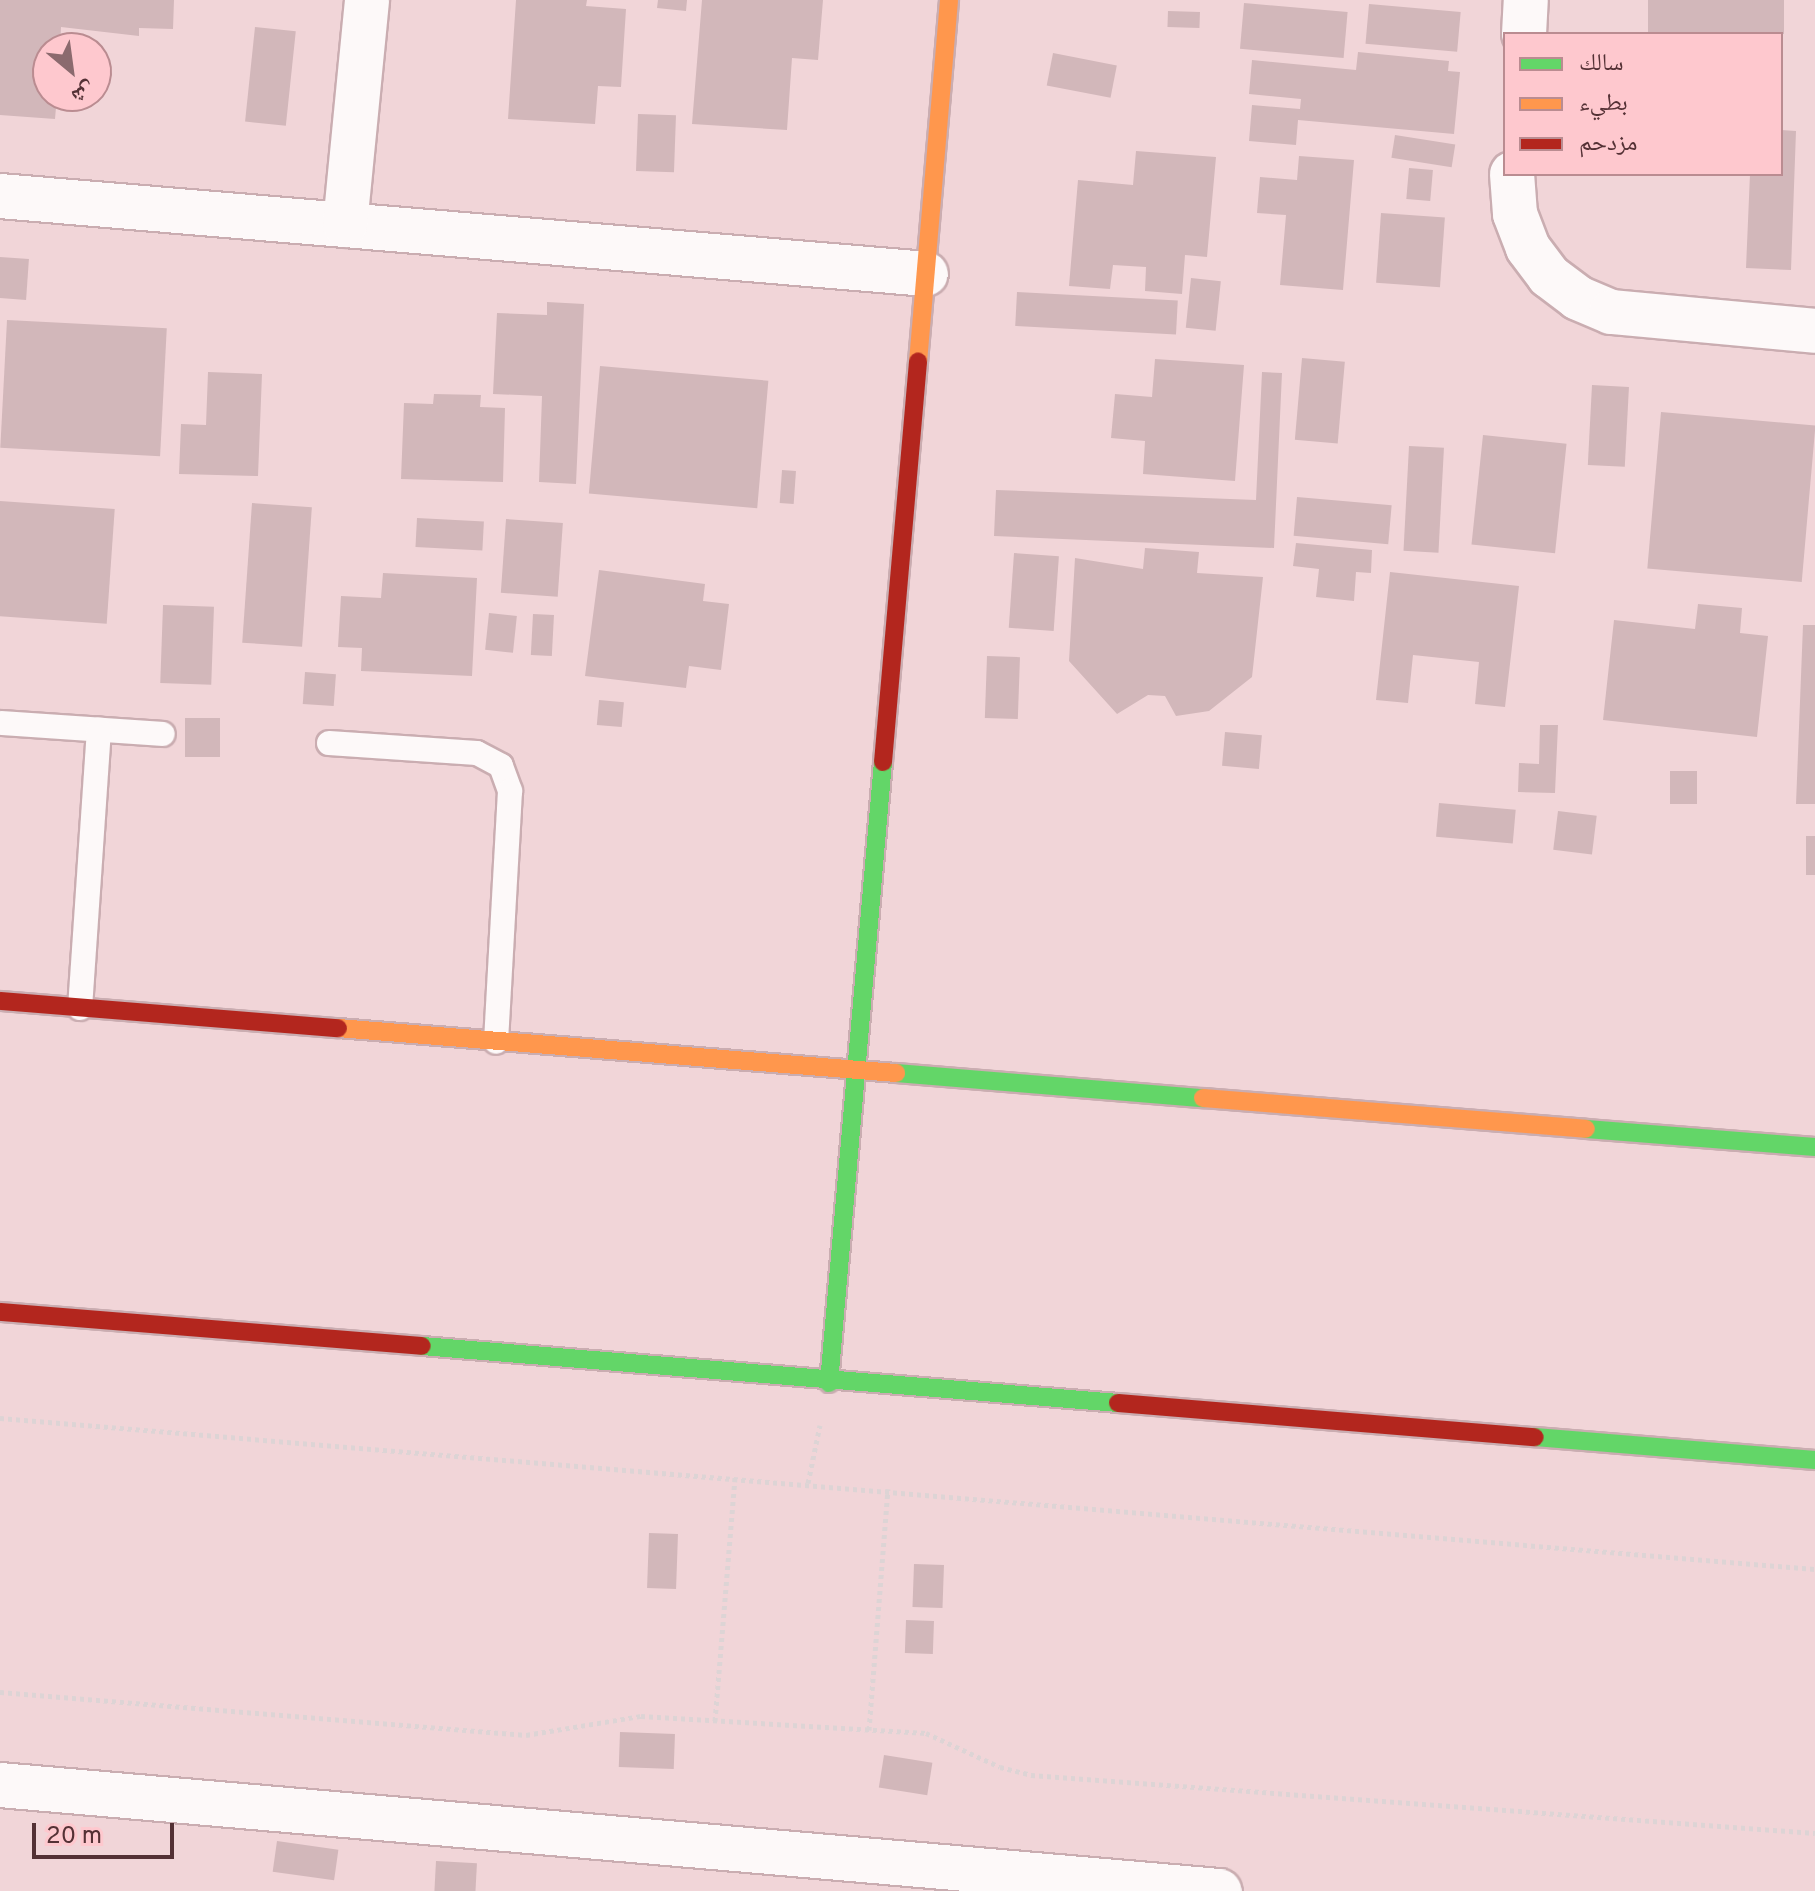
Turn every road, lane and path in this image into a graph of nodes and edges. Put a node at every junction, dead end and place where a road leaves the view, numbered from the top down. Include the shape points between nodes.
1 (367, 0) edge
2 (949, 0) edge
3 (1526, 0) edge
4 (1524, 32) edge
5 (1512, 176) edge
6 (0, 196) edge
7 (345, 225) junction
8 (926, 274) junction
9 (1815, 331) edge
10 (1, 723) edge
11 (99, 730) junction
12 (163, 734) dead end
13 (329, 743) dead end
14 (0, 1001) edge
15 (80, 1008) junction
16 (496, 1042) junction
17 (856, 1071) junction
18 (1815, 1147) edge
19 (0, 1312) edge
20 (829, 1383) junction
21 (0, 1418) edge
22 (1815, 1460) edge
23 (735, 1477) junction
24 (808, 1483) junction
25 (888, 1489) junction
26 (1815, 1569) edge
27 (0, 1692) edge
28 (715, 1721) junction
29 (869, 1730) junction
30 (0, 1785) edge
31 (1815, 1833) edge
32 (1219, 1891) edge

1 - 7 street
2 - 8 street
3 - 4 street
5 - 9 street via 1515,214 1528,248 1549,276 1578,298 1611,312
6 - 7 street
7 - 8 street
8 - 17 street
10 - 11 lane
11 - 12 lane
11 - 15 lane
13 - 16 lane via 477,753 501,766 507,777
14 - 15 street
15 - 16 street
16 - 17 street
17 - 18 street
17 - 20 street
19 - 20 street
20 - 22 street
20 - 24 path
21 - 23 path
23 - 24 path
23 - 28 path
24 - 25 path
25 - 26 path
25 - 29 path
27 - 28 path via 526,1735 633,1717
28 - 29 path
29 - 31 path via 935,1735 1000,1767 1031,1775
30 - 32 street

